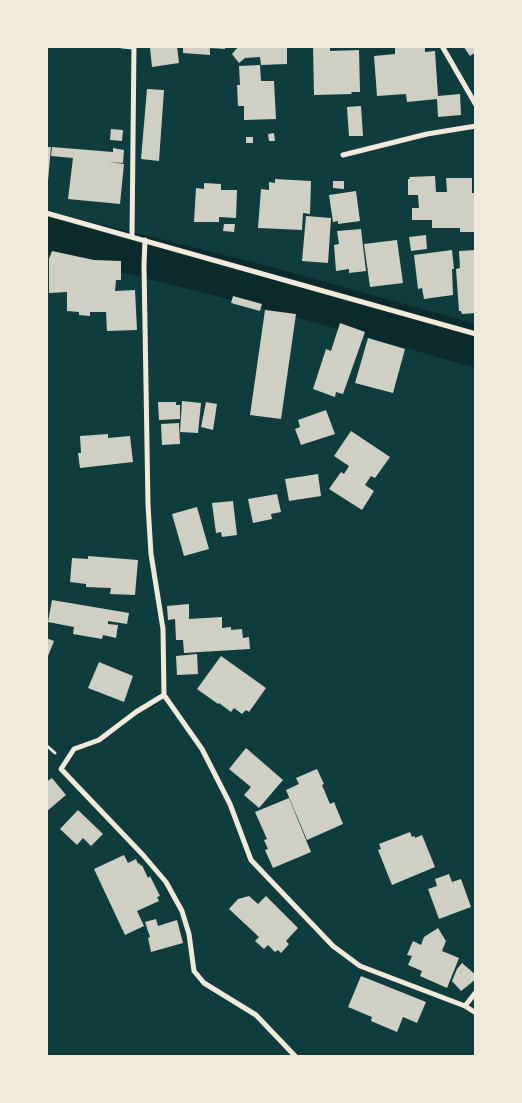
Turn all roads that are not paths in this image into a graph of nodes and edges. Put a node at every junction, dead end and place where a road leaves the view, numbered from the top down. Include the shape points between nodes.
1 (122, 46) edge
2 (442, 46) edge
3 (134, 47) edge
4 (476, 105) edge
5 (476, 126) edge
6 (344, 155) dead end
7 (46, 213) edge
8 (132, 237) junction
9 (145, 240) junction
10 (476, 334) edge
11 (164, 696) junction
12 (476, 992) edge
13 (465, 1006) junction
14 (476, 1013) edge
15 (296, 1057) edge

1 - 3 street
2 - 4 street
3 - 8 street
5 - 6 street via 427,134
7 - 8 street
8 - 9 street
9 - 10 street
9 - 11 street via 148,505 151,554 163,629
11 - 13 street via 202,749 230,804 251,860 332,946 360,966
11 - 15 street via 99,740 74,749 61,769 166,882 190,934 194,970 204,983 256,1015
12 - 13 street
13 - 14 street

